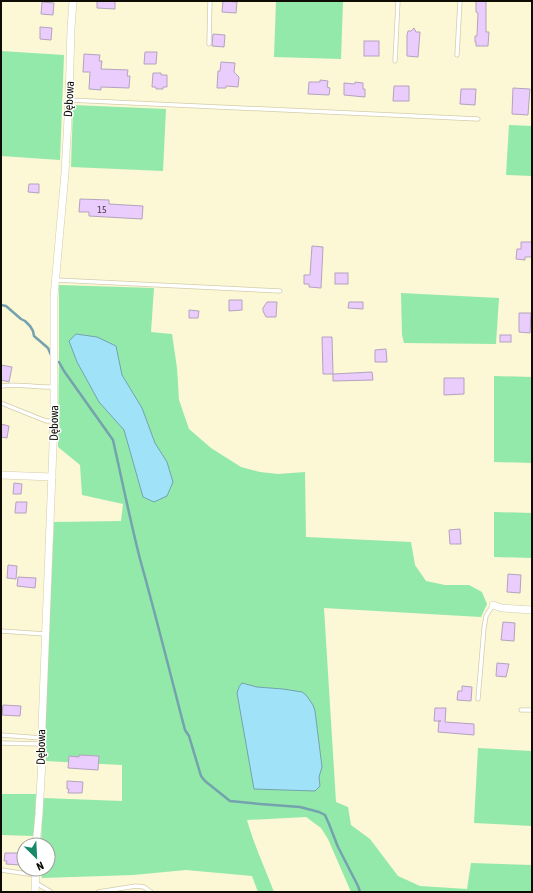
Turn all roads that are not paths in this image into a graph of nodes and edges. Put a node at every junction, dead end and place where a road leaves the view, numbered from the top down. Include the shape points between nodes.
1 (73, 1) edge
2 (210, 1) edge
3 (398, 1) edge
4 (460, 1) edge
5 (208, 44) dead end
6 (457, 55) dead end
7 (395, 61) dead end
8 (69, 100) junction
9 (478, 119) dead end
10 (56, 280) junction
11 (280, 291) dead end
12 (1, 386) edge
13 (54, 387) junction
14 (1, 403) edge
15 (54, 421) junction
16 (1, 475) edge
17 (52, 477) junction
18 (493, 605) joint
19 (532, 610) edge
20 (1, 632) edge
21 (46, 634) junction
22 (478, 699) dead end
23 (521, 710) dead end
24 (532, 710) edge
25 (1, 736) edge
26 (42, 741) junction
27 (1, 743) edge
28 (37, 837) edge
29 (1, 870) edge
30 (16, 872) edge
31 (35, 877) edge
32 (37, 877) edge
33 (35, 892) edge
34 (51, 892) edge
35 (98, 892) edge
36 (150, 892) edge

1 - 8 street, Dębowa
2 - 5 lane
3 - 7 lane
4 - 6 lane
8 - 9 lane
8 - 10 street, Dębowa
10 - 11 lane
10 - 13 street, Dębowa
12 - 13 lane
13 - 15 street, Dębowa
14 - 15 lane via 46,421
15 - 17 street, Dębowa
16 - 17 street
17 - 21 street, Dębowa
18 - 19 street
18 - 22 lane via 486,616 484,628
20 - 21 lane
21 - 26 street, Dębowa
23 - 24 lane
25 - 26 lane
26 - 27 lane
26 - 28 street, Dębowa
29 - 30 lane
31 - 33 street
32 - 34 lane
35 - 36 lane via 136,886 144,887

